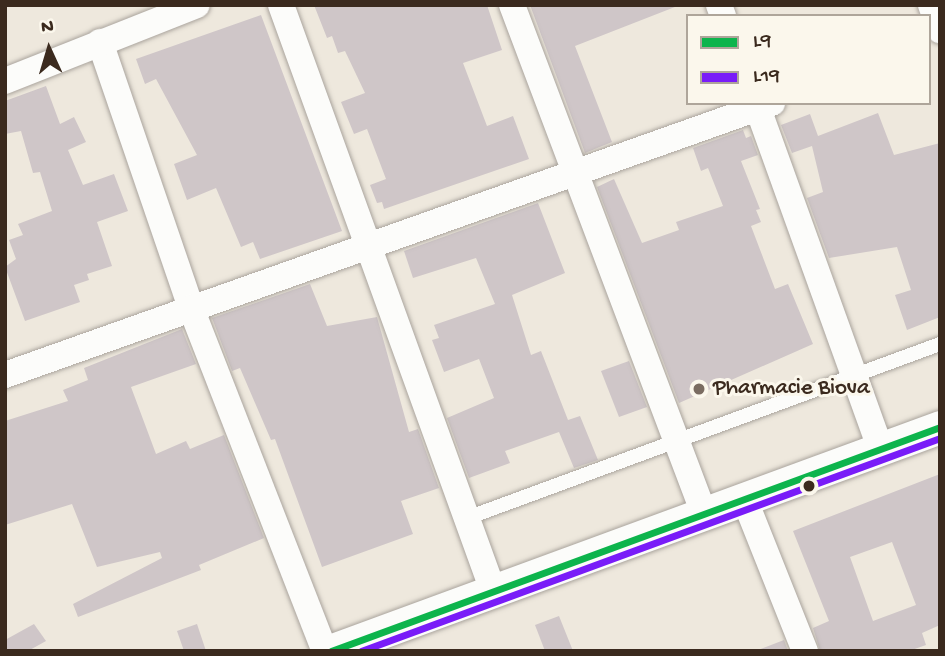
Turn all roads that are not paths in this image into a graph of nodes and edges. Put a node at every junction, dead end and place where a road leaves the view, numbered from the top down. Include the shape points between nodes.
1 (197, 5) edge
2 (281, 5) edge
3 (512, 5) edge
4 (931, 5) edge
5 (940, 30) edge
6 (100, 42) junction
7 (5, 81) edge
8 (762, 105) edge
9 (573, 173) junction
10 (369, 246) junction
11 (191, 308) junction
12 (940, 344) edge
13 (855, 374) junction
14 (5, 375) edge
15 (940, 427) edge
16 (675, 439) junction
17 (880, 448) junction
18 (744, 498) junction
19 (703, 511) junction
20 (467, 518) junction
21 (492, 588) junction
22 (325, 651) edge
23 (330, 651) edge
24 (805, 651) edge

1 - 6 street
2 - 10 street
3 - 9 street
4 - 5 street
6 - 7 street
6 - 11 street
8 - 9 street
8 - 13 street
9 - 10 street
9 - 16 street
10 - 11 street
10 - 20 street
11 - 14 street
11 - 22 street
12 - 13 lane
13 - 16 lane
13 - 17 street
15 - 17 street
16 - 19 street
16 - 20 lane
17 - 18 street
18 - 19 street
18 - 24 street
19 - 21 street
20 - 21 street
21 - 23 street

